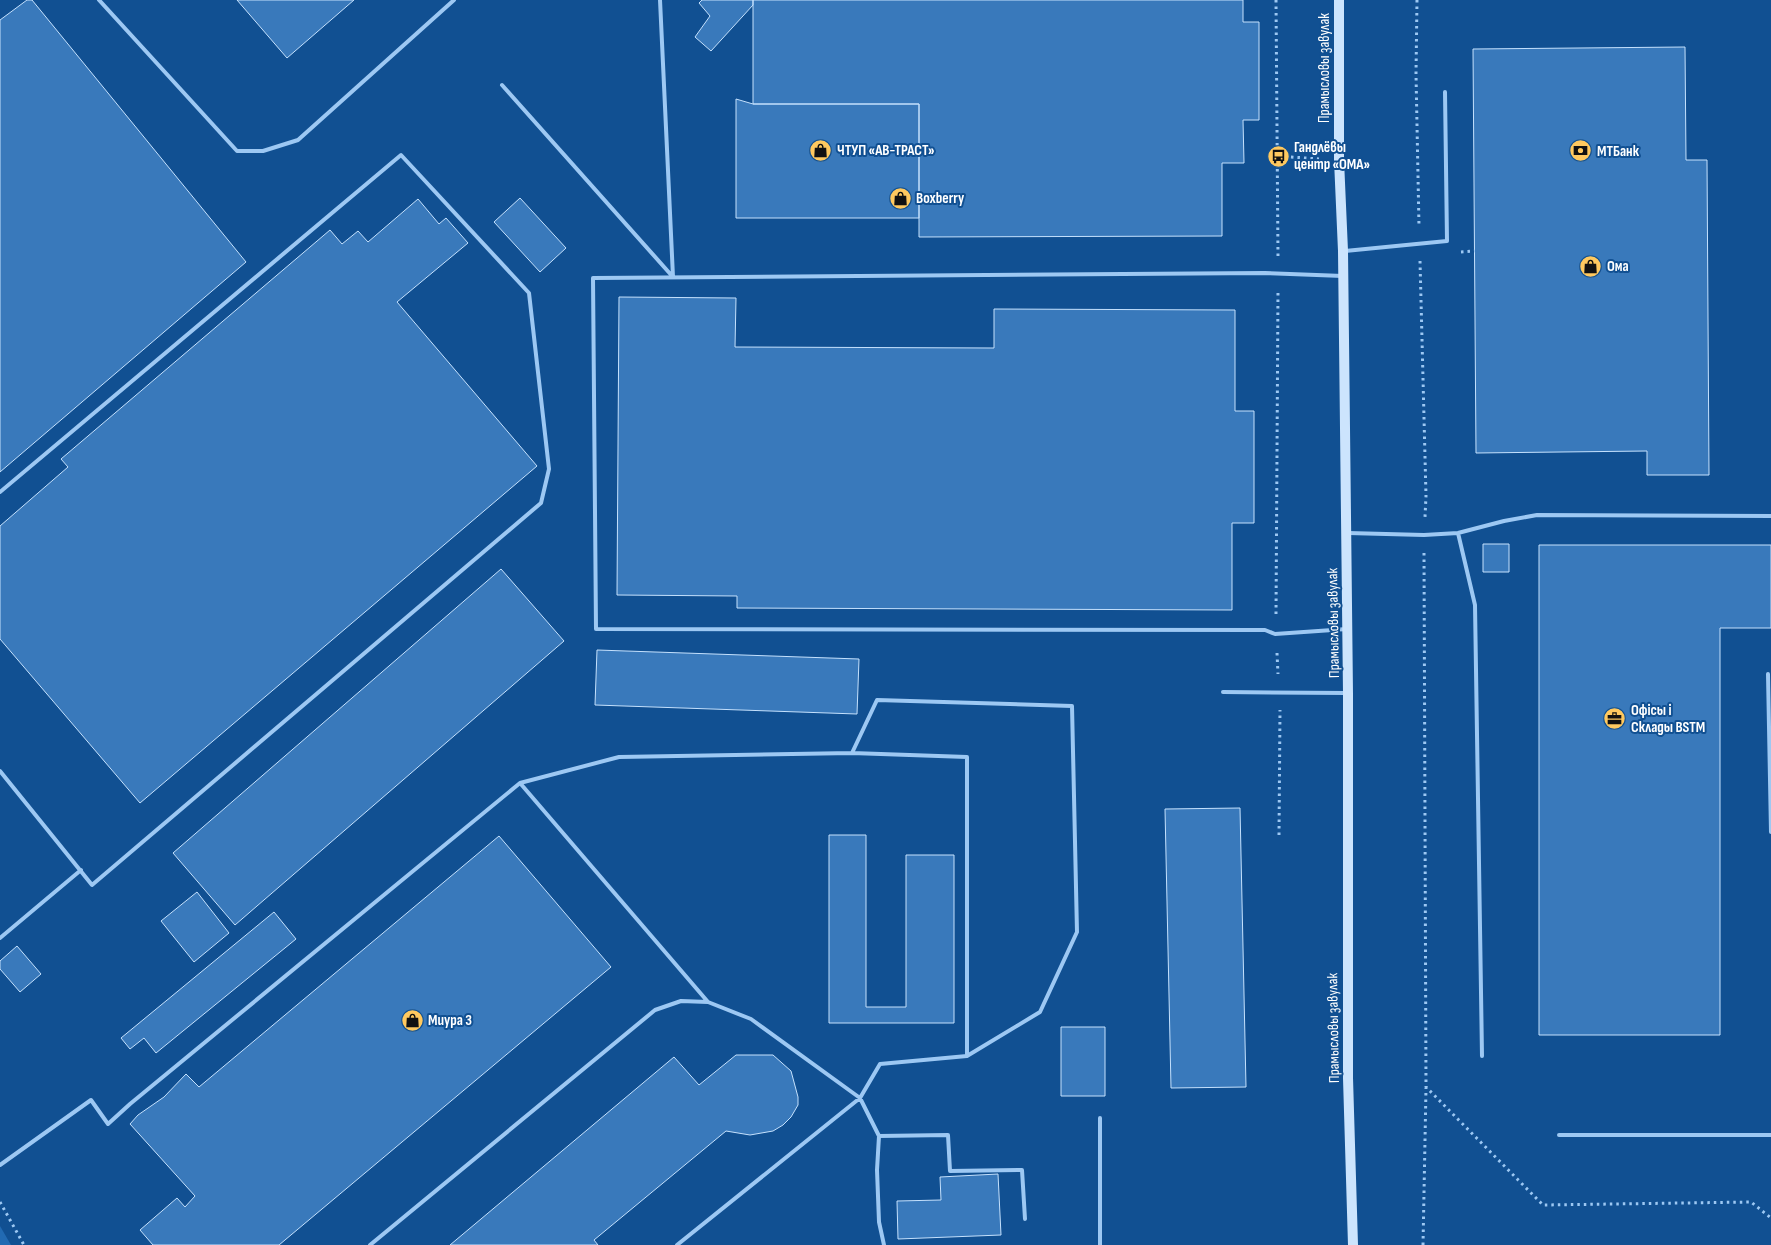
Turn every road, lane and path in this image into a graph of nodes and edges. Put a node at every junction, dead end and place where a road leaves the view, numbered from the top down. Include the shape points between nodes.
1 (99, 0) edge
2 (454, 0) edge
3 (660, 0) edge
4 (1276, 0) edge
5 (1339, 0) edge
6 (502, 85) dead end
7 (1445, 92) dead end
8 (1278, 156) junction
9 (1340, 160) junction
10 (1343, 251) junction
11 (1278, 273) junction
12 (1343, 276) junction
13 (673, 278) junction
14 (0, 492) edge
15 (1771, 516) edge
16 (1347, 533) junction
17 (1458, 533) junction
18 (1348, 629) junction
19 (1275, 634) junction
20 (1768, 674) dead end
21 (1223, 692) dead end
22 (1348, 693) junction
23 (1280, 694) junction
24 (852, 753) junction
25 (0, 771) edge
26 (520, 783) junction
27 (1771, 832) edge
28 (1279, 834) dead end
29 (81, 870) junction
30 (0, 938) edge
31 (708, 1002) junction
32 (967, 1056) junction
33 (1482, 1056) dead end
34 (1426, 1087) dead end
35 (860, 1098) junction
36 (1100, 1118) dead end
37 (1559, 1135) dead end
38 (1771, 1135) edge
39 (879, 1136) junction
40 (0, 1165) edge
41 (0, 1202) edge
42 (1025, 1219) dead end
43 (24, 1245) edge
44 (370, 1245) edge
45 (677, 1245) edge
46 (884, 1245) edge
47 (1100, 1245) edge
48 (1353, 1245) edge
49 (1423, 1245) edge

1 - 2 lane via 237,151 263,151 298,140
3 - 13 lane
4 - 8 path
5 - 9 street, Прамысловы завулак
6 - 13 lane
7 - 10 lane via 1446,241
8 - 9 path
8 - 11 path
9 - 10 street, Прамысловы завулак
10 - 12 street, Прамысловы завулак
11 - 12 lane
11 - 13 lane
11 - 19 path
12 - 16 street, Прамысловы завулак
13 - 19 lane via 593,278 596,629 1265,630
14 - 29 lane via 402,156 529,293 549,470 541,503 92,884
15 - 17 lane via 1537,515
16 - 17 lane
16 - 18 street, Прамысловы завулак
17 - 33 lane via 1475,605
18 - 19 lane
18 - 22 street, Прамысловы завулак
19 - 23 path
20 - 27 lane
21 - 23 lane
22 - 23 lane
22 - 48 street, Прамысловы завулак via 1348,1068
23 - 28 path
24 - 26 lane via 619,757
24 - 32 lane via 967,757
24 - 32 lane via 877,700 1072,706 1077,932 1040,1012
25 - 29 lane
26 - 31 lane
26 - 40 lane via 108,1124 91,1100
29 - 30 lane
31 - 35 lane via 750,1019
31 - 44 lane via 682,1001 655,1010
32 - 35 lane via 880,1064
34 - 49 path
35 - 39 lane
35 - 45 lane
36 - 47 lane
37 - 38 lane
39 - 42 lane via 948,1135 950,1171 1022,1170
39 - 46 lane via 879,1222
41 - 43 path

